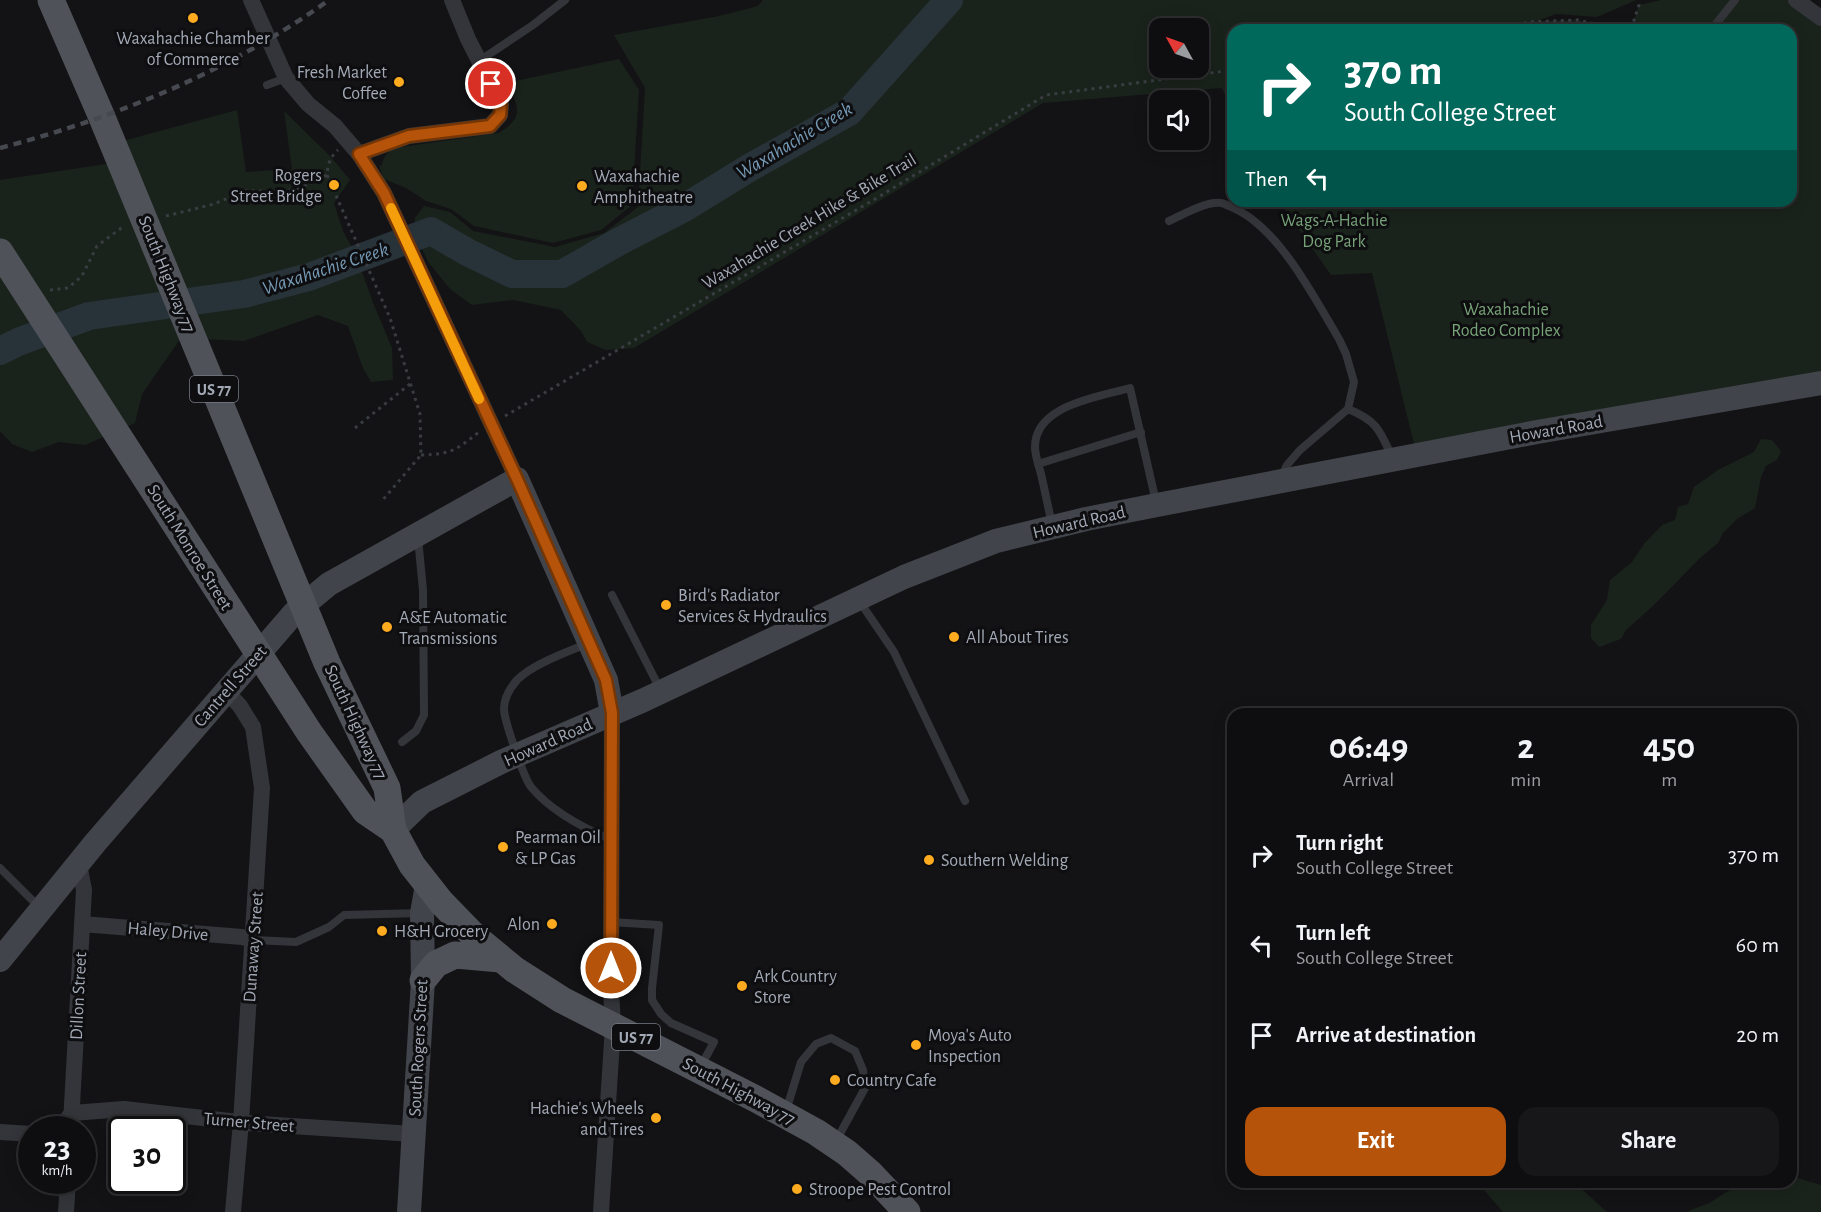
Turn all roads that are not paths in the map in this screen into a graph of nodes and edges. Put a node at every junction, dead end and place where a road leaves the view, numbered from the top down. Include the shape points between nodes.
1 (51, 0) edge
2 (250, 0) edge
3 (452, 0) edge
4 (565, 0) edge
5 (1735, 0) edge
6 (1796, 0) edge
7 (1821, 18) edge
8 (1716, 24) edge
9 (479, 61) junction
10 (286, 78) junction
11 (267, 85) dead end
12 (354, 148) junction
13 (1227, 205) edge
14 (1232, 207) edge
15 (1169, 221) dead end
16 (0, 252) edge
17 (1821, 383) edge
18 (1348, 409) junction
19 (1141, 432) junction
20 (1393, 460) junction
21 (1038, 464) junction
22 (517, 479) junction
23 (1278, 482) junction
24 (1157, 505) junction
25 (1053, 527) junction
26 (417, 534) junction
27 (612, 595) dead end
28 (858, 599) junction
29 (590, 642) junction
30 (226, 691) junction
31 (662, 692) junction
32 (612, 713) junction
33 (402, 742) dead end
34 (518, 755) junction
35 (965, 801) dead end
36 (393, 830) junction
37 (612, 840) junction
38 (79, 864) junction
39 (0, 868) edge
40 (427, 885) junction
41 (42, 909) junction
42 (422, 913) junction
43 (611, 922) junction
44 (82, 924) junction
45 (253, 940) junction
46 (501, 959) junction
47 (0, 960) edge
48 (423, 980) junction
49 (613, 1026) junction
50 (699, 1069) junction
51 (785, 1114) junction
52 (71, 1116) edge
53 (91, 1116) edge
54 (241, 1122) junction
55 (0, 1132) edge
56 (18, 1133) edge
57 (413, 1134) junction
58 (834, 1144) junction
59 (67, 1194) edge
60 (66, 1212) edge
61 (232, 1212) edge
62 (409, 1212) edge
63 (601, 1212) edge
64 (908, 1212) edge

1 - 36 main road, South Highway 77 / US 77 via 327,663 387,788
2 - 10 street
3 - 9 street
4 - 9 lane
5 - 8 lane
6 - 7 street
9 - 12 street via 501,104 500,115 490,126 409,136
10 - 11 lane
10 - 12 street
12 - 22 street via 384,193
13 - 15 lane via 1220,202 1198,207
14 - 18 lane via 1263,227 1286,254 1339,339 1354,382
16 - 36 main road, South Monroe Street / US 77 via 309,732 366,811
17 - 20 main road, Howard Road
18 - 20 lane via 1376,426
18 - 23 lane via 1300,450
19 - 21 lane
19 - 21 lane via 1130,388 1076,403 1042,423 1036,433
19 - 24 lane
20 - 23 main road, Howard Road
21 - 25 lane
22 - 26 main road, Cantrell Street
22 - 29 main road
23 - 24 main road, Howard Road
24 - 25 main road, Howard Road
25 - 28 main road, Howard Road via 996,541
26 - 30 main road, Cantrell Street via 329,584 294,613
26 - 33 lane via 423,590 424,715 416,731
27 - 31 lane
28 - 31 main road, Howard Road
28 - 35 lane via 894,651
29 - 32 main road via 606,680
29 - 34 lane via 531,669 508,693 503,711
30 - 38 main road, Cantrell Street
30 - 45 street, Dunaway Street via 253,727 262,788
31 - 32 main road, Howard Road
32 - 34 main road, Howard Road
32 - 37 street
34 - 36 main road, Howard Road via 422,802
34 - 37 lane via 530,786 559,812
36 - 40 main road, South Highway 77 / US 77
37 - 43 street
38 - 41 main road, Cantrell Street
38 - 44 street, Dillon Street via 84,890
39 - 41 lane
40 - 42 main road, South Rogers Street
40 - 46 main road, South Highway 77 / US 77
41 - 47 main road, Cantrell Street
42 - 45 lane via 344,915 329,927 296,942
42 - 48 main road, South Rogers Street
43 - 49 street
43 - 50 lane via 659,925 652,1000 671,1023 714,1042
44 - 45 street, Haley Drive
44 - 52 street, Dillon Street
45 - 54 street, Dunaway Street
46 - 48 main road via 456,955 436,964
46 - 49 main road, South Highway 77 / US 77 via 537,986
48 - 57 main road, South Rogers Street
49 - 50 main road, South Highway 77 / US 77
49 - 63 street
50 - 51 main road, South Highway 77 / US 77
51 - 58 main road, South Highway 77 / US 77
51 - 58 lane via 801,1062 816,1044 831,1038 855,1052 865,1088
53 - 54 street, Turner Street via 124,1108
54 - 57 street, Turner Street
54 - 61 street, Dunaway Street
55 - 56 street
57 - 62 main road, South Rogers Street
58 - 64 main road, South Highway 77 / US 77
59 - 60 street

